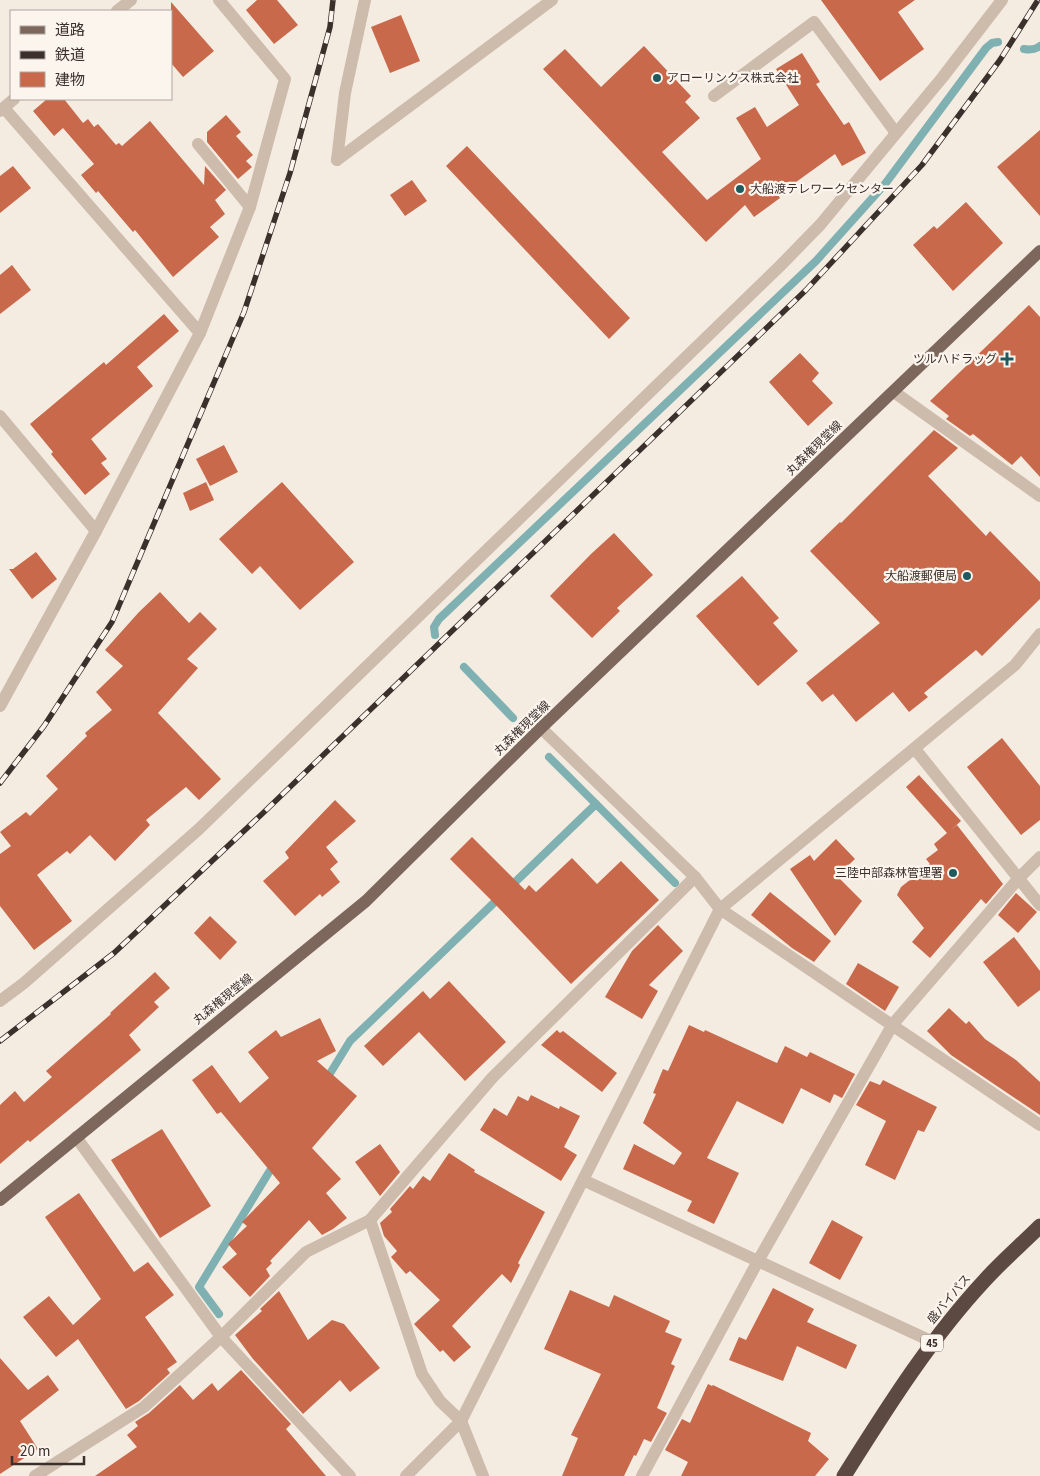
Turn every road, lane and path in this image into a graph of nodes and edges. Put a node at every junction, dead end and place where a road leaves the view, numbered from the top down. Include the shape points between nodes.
1 (131, 0) edge
2 (219, 0) edge
3 (365, 0) edge
4 (552, 0) edge
5 (997, 2) edge
6 (118, 10) edge
7 (714, 96) dead end
8 (13, 100) edge
9 (2, 109) edge
10 (896, 132) junction
11 (198, 144) dead end
12 (250, 207) junction
13 (1040, 251) edge
14 (200, 333) junction
15 (894, 392) junction
16 (0, 416) edge
17 (1040, 496) edge
18 (96, 531) junction
19 (1040, 634) edge
20 (0, 706) edge
21 (542, 728) junction
22 (915, 749) junction
23 (1040, 857) edge
24 (695, 878) junction
25 (1019, 878) junction
26 (1040, 906) edge
27 (720, 909) junction
28 (0, 1001) edge
29 (893, 1024) junction
30 (1040, 1125) edge
31 (76, 1137) junction
32 (583, 1180) junction
33 (0, 1200) edge
34 (370, 1220) junction
35 (1040, 1226) edge
36 (758, 1261) junction
37 (221, 1337) junction
38 (933, 1342) junction
39 (461, 1421) junction
40 (35, 1476) edge
41 (350, 1476) edge
42 (406, 1476) edge
43 (483, 1476) edge
44 (642, 1476) edge
45 (844, 1476) edge

1 - 6 street
2 - 12 street via 285,79
3 - 4 street via 345,92 337,160
5 - 10 street
7 - 10 street via 814,22
8 - 9 street
9 - 14 street
10 - 28 street via 820,225 780,266 199,829 24,984
11 - 12 street
12 - 14 street
13 - 15 main road, 丸森権現堂線
14 - 18 street
15 - 17 street
15 - 21 main road, 丸森権現堂線
16 - 18 street
18 - 20 street
19 - 22 street via 1015,665
21 - 24 street
21 - 31 main road, 丸森権現堂線 via 366,901
22 - 25 street
22 - 27 street
23 - 25 street
24 - 27 street
24 - 34 street via 492,1078
25 - 26 street
25 - 29 street
27 - 29 street
27 - 32 street
29 - 30 street
29 - 36 street
31 - 33 main road, 丸森権現堂線
31 - 37 street
32 - 36 street
32 - 39 street
34 - 37 street via 306,1252
34 - 39 street via 422,1374 440,1401
35 - 38 highway, 盛バイパス / 45 via 985,1280
36 - 38 street
36 - 44 street
37 - 40 street via 144,1407
37 - 41 street
38 - 45 highway, 盛バイパス / 45
39 - 42 street
39 - 43 street

